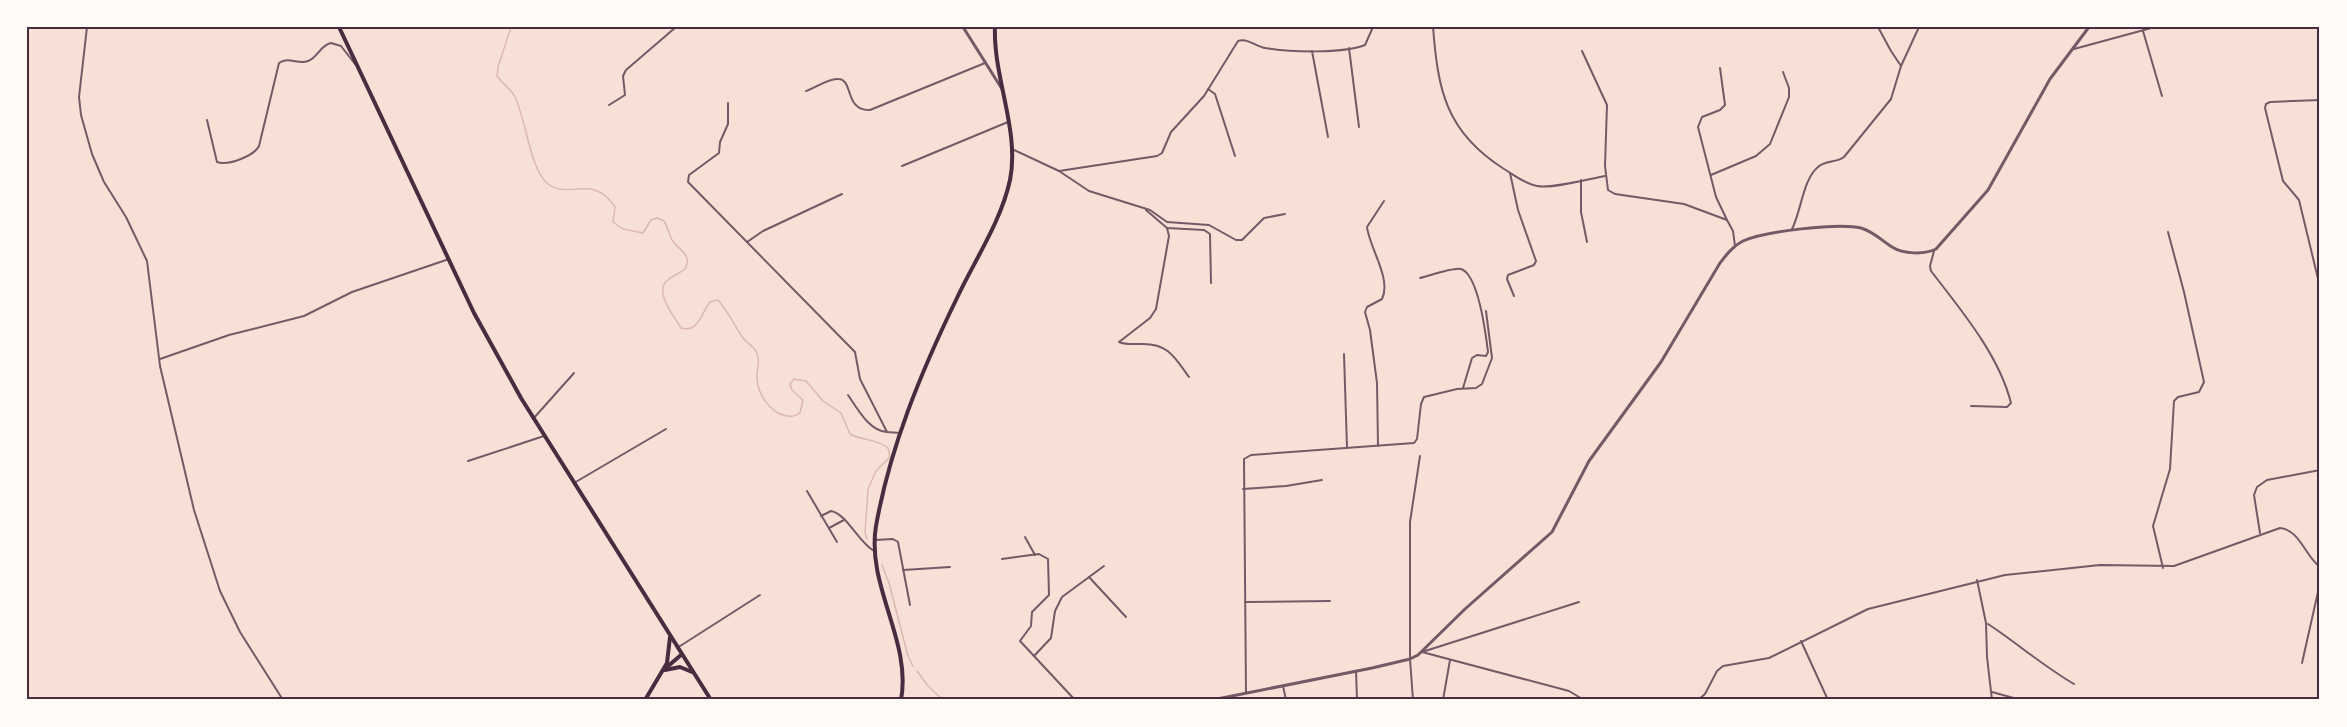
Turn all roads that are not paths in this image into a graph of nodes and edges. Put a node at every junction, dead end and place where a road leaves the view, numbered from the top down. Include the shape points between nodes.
1 (87, 27) edge
2 (339, 27) edge
3 (675, 27) edge
4 (963, 27) edge
5 (994, 27) edge
6 (1373, 27) edge
7 (1433, 27) edge
8 (1878, 27) edge
9 (1919, 27) edge
10 (2089, 27) edge
11 (2155, 27) edge
12 (2143, 31) junction
13 (1349, 48) junction
14 (2074, 49) junction
15 (1312, 51) junction
16 (1582, 51) dead end
17 (985, 63) junction
18 (1901, 66) junction
19 (1720, 68) dead end
20 (358, 69) junction
21 (1783, 72) dead end
22 (1002, 89) junction
23 (1208, 89) junction
24 (806, 91) dead end
25 (2163, 96) dead end
26 (2320, 100) edge
27 (728, 103) dead end
28 (609, 105) dead end
29 (207, 120) dead end
30 (1008, 122) junction
31 (1359, 127) dead end
32 (1328, 137) dead end
33 (1012, 149) junction
34 (1235, 156) dead end
35 (902, 166) dead end
36 (1059, 171) junction
37 (1510, 173) junction
38 (1711, 175) junction
39 (1605, 176) junction
40 (1581, 180) junction
41 (842, 194) dead end
42 (1384, 201) dead end
43 (1144, 208) junction
44 (1285, 214) dead end
45 (1727, 220) junction
46 (1167, 228) junction
47 (1791, 231) junction
48 (2169, 232) dead end
49 (747, 242) junction
50 (1587, 242) dead end
51 (1736, 246) junction
52 (1935, 250) junction
53 (449, 259) junction
54 (2320, 268) edge
55 (2316, 269) junction
56 (1420, 278) dead end
57 (1211, 283) dead end
58 (2320, 287) edge
59 (1514, 296) dead end
60 (1486, 311) dead end
61 (1344, 354) dead end
62 (160, 359) junction
63 (574, 373) dead end
64 (1190, 377) dead end
65 (1463, 388) junction
66 (848, 395) dead end
67 (1971, 406) dead end
68 (533, 419) junction
69 (666, 429) dead end
70 (886, 432) junction
71 (900, 433) junction
72 (544, 436) junction
73 (1378, 446) junction
74 (1347, 448) junction
75 (1420, 456) dead end
76 (468, 461) dead end
77 (2320, 470) edge
78 (1322, 480) dead end
79 (574, 483) junction
80 (1243, 489) junction
81 (807, 491) dead end
82 (821, 516) junction
83 (844, 520) junction
84 (829, 528) junction
85 (2260, 533) junction
86 (1025, 537) dead end
87 (875, 540) junction
88 (837, 542) dead end
89 (874, 551) junction
90 (1035, 555) junction
91 (1002, 559) dead end
92 (1104, 566) dead end
93 (950, 567) dead end
94 (2320, 567) edge
95 (2163, 568) junction
96 (903, 570) junction
97 (1089, 577) junction
98 (1977, 580) junction
99 (2320, 584) edge
100 (760, 595) dead end
101 (1330, 601) dead end
102 (1245, 602) junction
103 (1579, 602) dead end
104 (910, 605) dead end
105 (1126, 617) dead end
106 (1986, 623) junction
107 (670, 637) junction
108 (1801, 641) junction
109 (677, 648) junction
110 (1422, 652) junction
111 (681, 655) junction
112 (1034, 656) junction
113 (1410, 659) junction
114 (1450, 660) junction
115 (2302, 663) dead end
116 (664, 670) junction
117 (1356, 671) junction
118 (692, 672) junction
119 (2074, 684) dead end
120 (1283, 686) junction
121 (1991, 692) junction
122 (1246, 693) junction
123 (283, 700) edge
124 (645, 700) edge
125 (711, 700) edge
126 (901, 700) edge
127 (1075, 700) edge
128 (1212, 700) edge
129 (1286, 700) edge
130 (1357, 700) edge
131 (1413, 700) edge
132 (1443, 700) edge
133 (1584, 700) edge
134 (1698, 700) edge
135 (1828, 700) edge
136 (1992, 700) edge
137 (2021, 700) edge

1 - 62 street via 79,94 81,115 104,182 146,259
2 - 20 main road
3 - 28 street via 626,70 625,95
4 - 17 street
5 - 22 main road
6 - 13 street via 1365,45
7 - 37 street via 1438,75 1450,112 1477,150
8 - 18 street
9 - 18 street
10 - 14 street
11 - 12 street
12 - 14 street
12 - 25 street
13 - 15 street
13 - 31 street
14 - 52 street via 2047,84 1988,190
15 - 23 street via 1268,48 1240,40
15 - 32 street
16 - 39 street via 1608,107
17 - 22 street
17 - 24 street via 870,110 856,106 841,79
18 - 47 street via 1891,99 1845,156 1819,165 1812,173
19 - 38 street via 1725,105 1702,117 1698,126
20 - 29 street via 342,48 332,43 325,44 308,61 281,61 258,148 224,164 216,160
20 - 53 main road
21 - 38 street via 1789,100 1770,144 1756,156
22 - 30 main road
23 - 34 street via 1217,98
23 - 36 street via 1170,134 1158,156
26 - 55 street via 2270,102 2265,106 2283,182 2299,200
27 - 49 street via 728,126 719,154 687,179
30 - 33 main road
30 - 35 street
33 - 36 street
33 - 71 main road via 1010,178 1000,209 930,354
36 - 43 street via 1093,192
37 - 40 street via 1540,186
37 - 59 street via 1536,261 1508,275
38 - 45 street via 1717,201
39 - 40 street
39 - 45 street via 1608,190 1614,194 1684,204
40 - 50 street via 1581,212
41 - 49 street
42 - 73 street via 1367,227 1385,291 1382,299 1365,312 1377,383
43 - 44 street via 1167,222 1208,225 1238,241 1264,218
43 - 46 street
45 - 51 street
46 - 57 street via 1204,230 1210,234
46 - 64 street via 1169,236 1156,309 1119,342 1163,347
47 - 51 street via 1756,237
47 - 52 street via 1852,226 1875,233 1898,250
48 - 95 street via 2204,382 2199,392 2174,401 2170,464 2153,526
49 - 70 street via 855,352 860,379
51 - 110 street via 1720,263 1658,367 1588,461 1550,535
52 - 67 street via 1931,271 1975,328 2011,404
53 - 62 street via 352,292 304,316 226,336
53 - 68 main road
54 - 55 street
55 - 58 street
56 - 65 street via 1463,270 1479,298 1488,353 1472,358
60 - 65 street via 1492,360 1480,386
61 - 74 street
62 - 123 street via 193,506 220,591 240,632
63 - 68 street
65 - 73 street via 1423,398 1414,443
66 - 70 street via 876,429
68 - 72 main road
69 - 79 street
70 - 71 street
71 - 87 main road
72 - 76 street
72 - 79 main road
73 - 74 street
74 - 80 street via 1246,457
75 - 113 street via 1410,522
77 - 85 street via 2270,480 2257,487 2254,495
78 - 80 street
79 - 107 main road
80 - 102 street
81 - 82 street
82 - 83 street via 833,511
82 - 84 street
83 - 84 street
83 - 89 street
84 - 88 street
85 - 94 street via 2278,528 2288,530
85 - 95 street
86 - 90 street
87 - 89 main road
87 - 96 street via 897,541
89 - 126 main road via 900,657
90 - 91 street
90 - 112 street via 1048,559 1050,589 1047,598 1032,612 1031,626 1021,639
92 - 97 street
93 - 96 street
95 - 98 street via 2082,567
96 - 104 street
97 - 105 street
97 - 112 street via 1060,599 1051,638
98 - 106 street
98 - 108 street via 1864,610
99 - 115 street
100 - 109 street
101 - 102 street
102 - 122 street
103 - 110 street
106 - 119 street
106 - 121 street
107 - 109 main road
107 - 116 main road via 670,654
108 - 134 street via 1767,658 1721,667
108 - 135 street
109 - 111 main road
110 - 113 street
110 - 114 street
111 - 116 main road
111 - 118 main road
112 - 127 street
113 - 117 street
113 - 131 street
114 - 132 street
114 - 133 street via 1566,690
116 - 118 main road via 680,667
116 - 124 main road
117 - 120 street
117 - 130 street
118 - 125 main road
120 - 122 street
120 - 129 street
121 - 136 street
121 - 137 street
122 - 128 street

